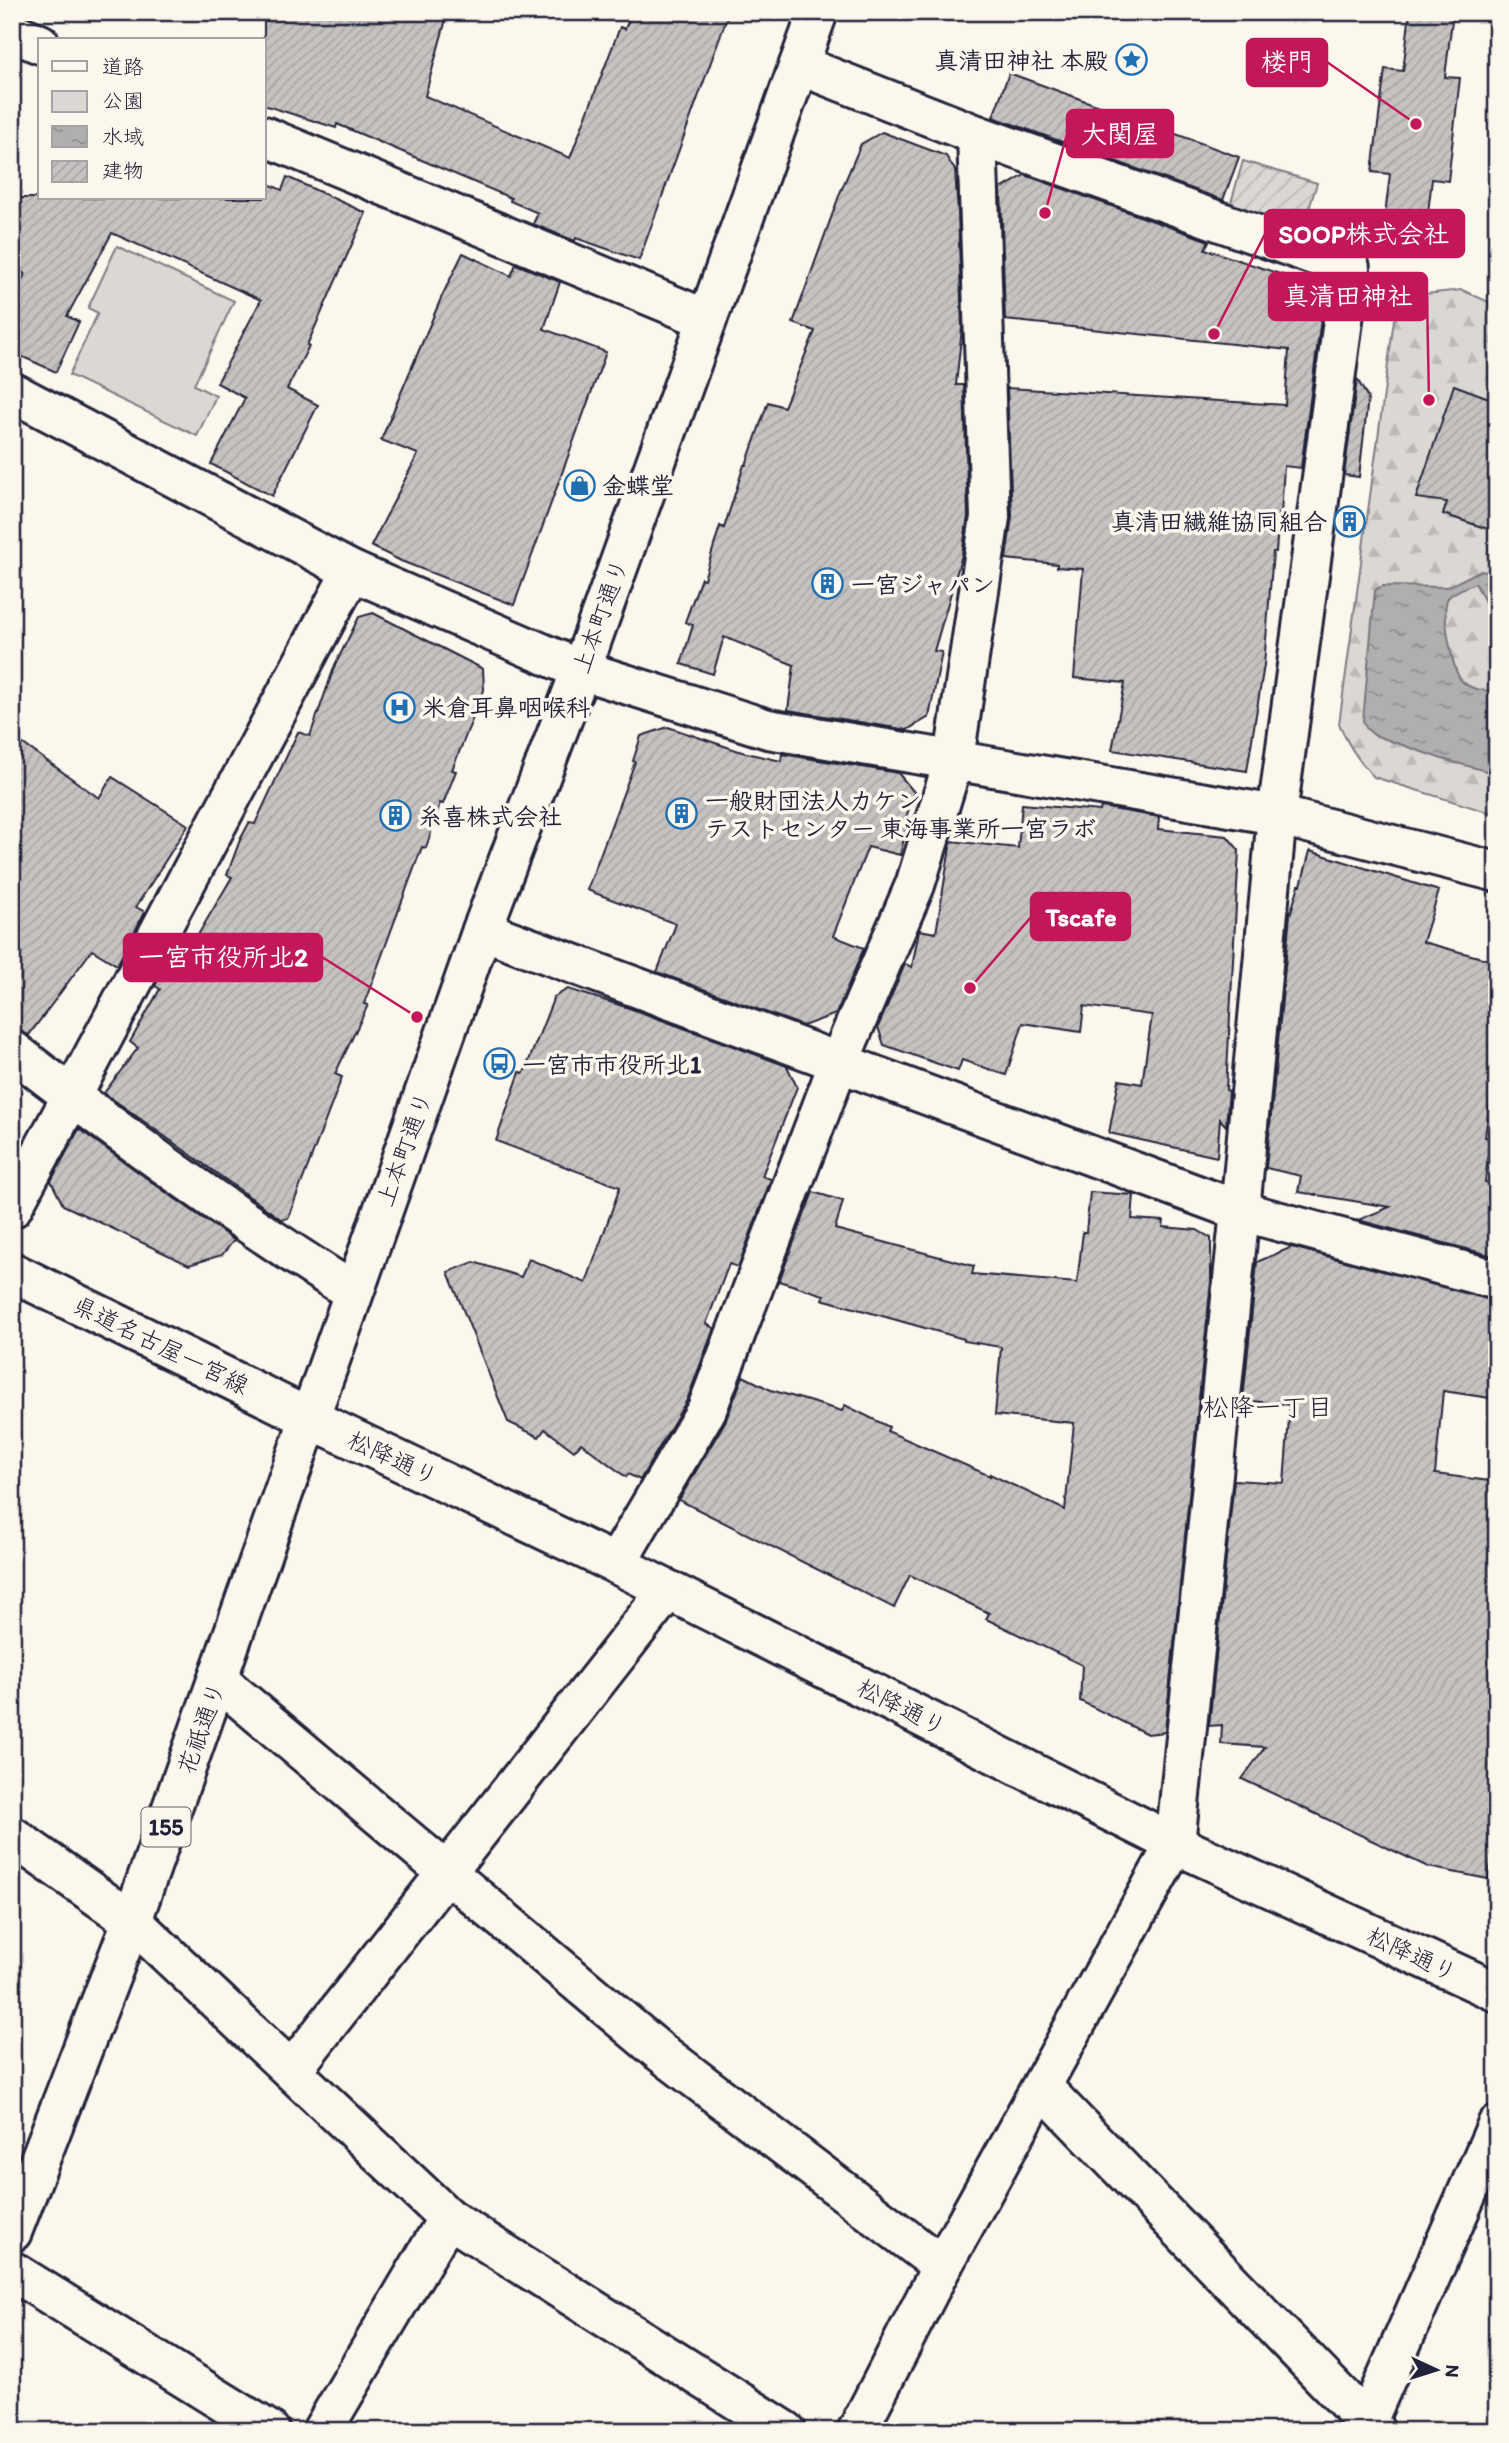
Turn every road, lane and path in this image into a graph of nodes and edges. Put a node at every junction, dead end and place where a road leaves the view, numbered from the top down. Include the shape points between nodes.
1 (818, 12) edge
2 (12, 32) edge
3 (38, 43) edge
4 (799, 65) junction
5 (977, 135) junction
6 (266, 137) edge
7 (706, 320) junction
8 (12, 392) edge
9 (352, 571) junction
10 (581, 670) junction
11 (954, 759) junction
12 (1277, 815) junction
13 (1497, 872) edge
14 (482, 930) junction
15 (12, 1050) edge
16 (839, 1062) junction
17 (72, 1096) junction
18 (12, 1208) edge
19 (1240, 1211) junction
20 (12, 1272) edge
21 (1497, 1280) edge
22 (353, 1292) junction
23 (309, 1418) junction
24 (616, 1564) junction
25 (668, 1590) junction
26 (218, 1680) junction
27 (12, 1836) edge
28 (1175, 1844) junction
29 (447, 1872) junction
30 (132, 1921) junction
31 (1497, 1992) edge
32 (292, 2070) junction
33 (1042, 2087) junction
34 (1497, 2125) edge
35 (449, 2218) junction
36 (12, 2232) edge
37 (942, 2266) junction
38 (12, 2271) edge
39 (1368, 2428) edge
40 (270, 2431) edge
41 (322, 2431) edge
42 (786, 2431) edge
43 (857, 2431) edge

1 - 4 main road, 上本町通り / 155
2 - 3 main road
4 - 5 main road
4 - 7 main road, 上本町通り / 155
5 - 11 main road via 990,517
5 - 12 main road via 1350,268
6 - 7 main road
7 - 10 main road, 上本町通り / 155
8 - 9 main road
9 - 10 main road
9 - 17 main road
10 - 11 main road via 768,729
10 - 14 main road, 上本町通り / 155
11 - 12 main road
11 - 16 main road via 915,885
12 - 13 main road
12 - 19 main road
14 - 16 main road
14 - 22 main road, 上本町通り / 155
15 - 17 main road
16 - 19 main road
16 - 24 main road via 707,1409
17 - 18 main road
17 - 22 main road via 281,1247
19 - 21 main road
19 - 28 main road
20 - 23 main road, 県道名古屋一宮線
22 - 23 main road, 上本町通り / 155
23 - 24 main road, 松降通り
23 - 26 main road, 花祇通り / 155
24 - 25 main road, 松降通り
25 - 28 main road, 松降通り
25 - 29 main road
26 - 29 main road
26 - 30 main road, 花祇通り / 155
27 - 30 main road
28 - 31 main road, 松降通り
28 - 33 main road
29 - 32 main road
29 - 37 main road via 659,2051
30 - 32 main road
30 - 36 main road, 花祇通り / 155
32 - 35 main road
33 - 37 main road
33 - 39 main road
34 - 39 main road
35 - 41 main road
35 - 42 main road
37 - 43 main road
38 - 40 main road

